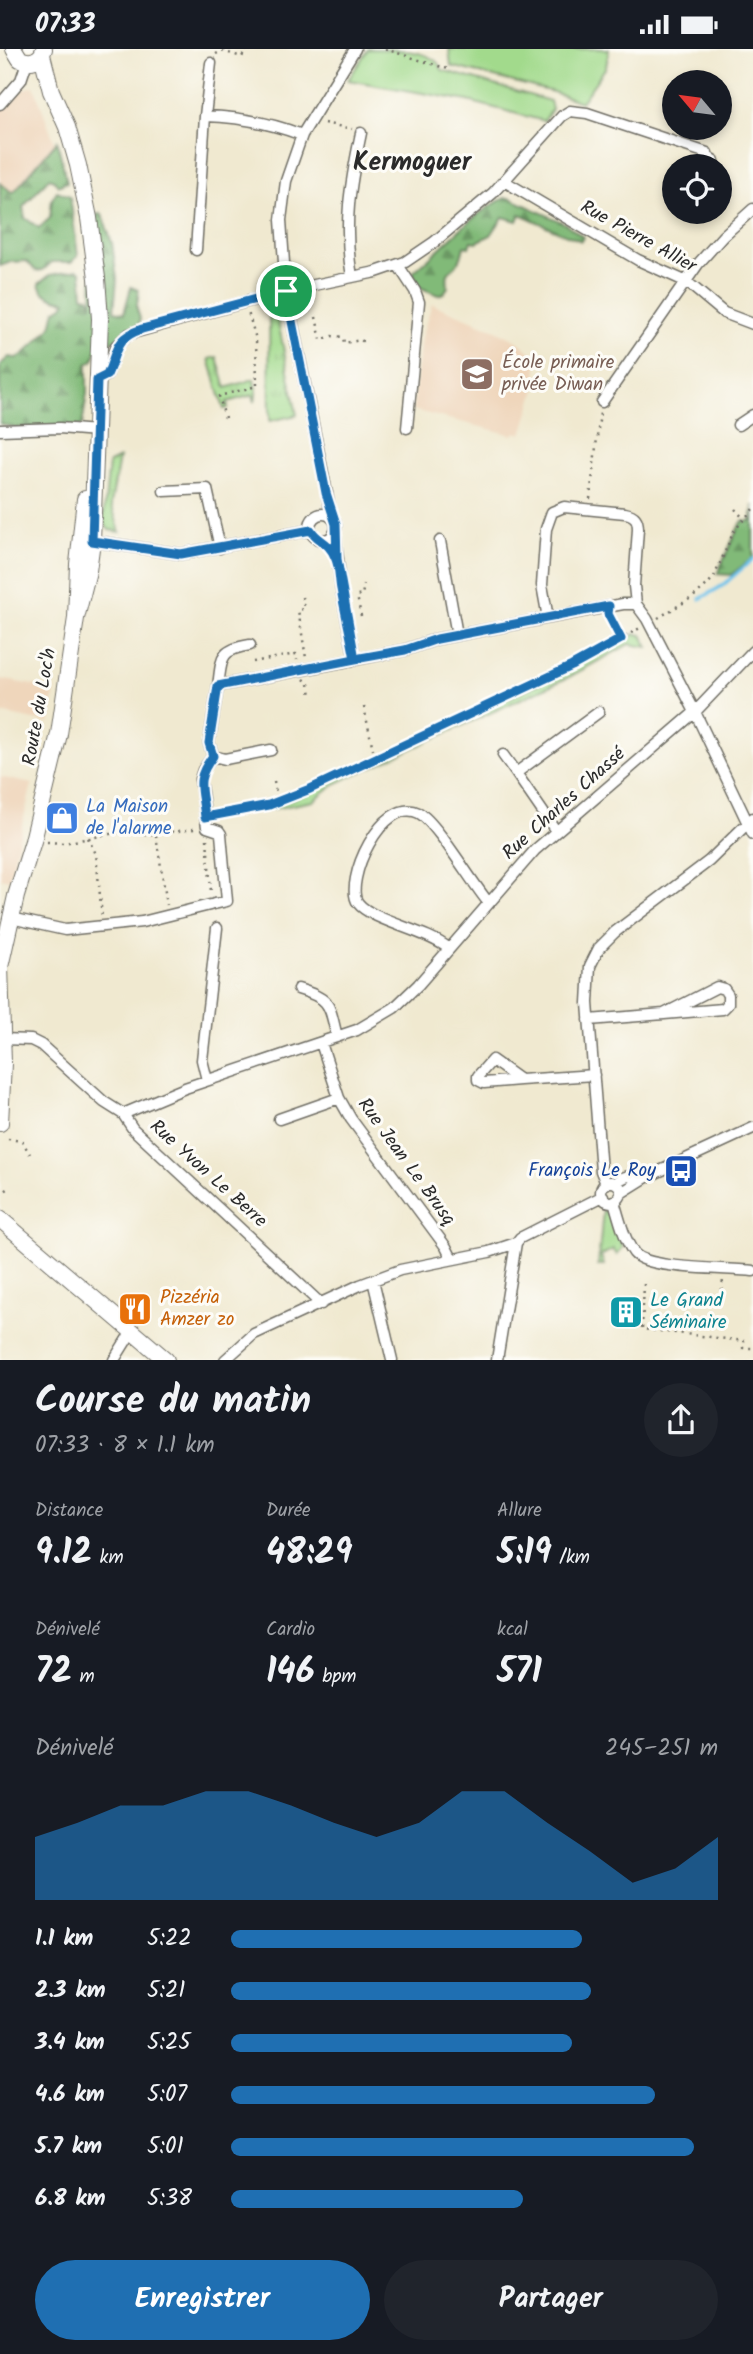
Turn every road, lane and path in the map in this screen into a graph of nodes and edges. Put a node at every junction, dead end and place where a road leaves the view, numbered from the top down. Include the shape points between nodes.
1 (14, 49) edge
2 (247, 49) edge
3 (355, 49) edge
4 (385, 49) edge
5 (36, 57) edge
6 (211, 63) joint
7 (448, 69) dead end
8 (0, 104) edge
9 (205, 116) junction
10 (311, 118) junction
11 (361, 133) joint
12 (302, 135) junction
13 (707, 153) edge
14 (504, 181) junction
15 (753, 209) edge
16 (195, 250) dead end
17 (397, 265) junction
18 (352, 277) junction
19 (687, 282) junction
20 (286, 291) junction
21 (247, 301) junction
22 (316, 317) dead end
23 (753, 324) edge
24 (366, 344) dead end
25 (97, 380) junction
26 (602, 402) joint
27 (753, 415) edge
28 (225, 418) dead end
29 (738, 425) dead end
30 (407, 428) dead end
31 (0, 430) edge
32 (94, 431) junction
33 (164, 491) dead end
34 (326, 493) junction
35 (589, 509) junction
36 (735, 509) dead end
37 (753, 509) edge
38 (319, 515) junction
39 (753, 516) edge
40 (332, 518) junction
41 (745, 518) junction
42 (311, 530) junction
43 (335, 531) junction
44 (86, 540) junction
45 (324, 540) junction
46 (440, 541) dead end
47 (219, 548) junction
48 (337, 559) junction
49 (364, 585) dead end
50 (302, 597) dead end
51 (636, 604) junction
52 (609, 606) junction
53 (362, 616) dead end
54 (548, 618) junction
55 (650, 623) junction
56 (457, 635) junction
57 (621, 639) junction
58 (250, 645) joint
59 (753, 651) edge
60 (355, 659) junction
61 (253, 662) junction
62 (303, 669) junction
63 (257, 678) junction
64 (218, 686) junction
65 (311, 695) dead end
66 (364, 707) dead end
67 (599, 712) dead end
68 (695, 712) junction
69 (271, 750) dead end
70 (503, 755) dead end
71 (213, 756) junction
72 (375, 759) junction
73 (516, 773) junction
74 (274, 782) dead end
75 (278, 801) junction
76 (750, 820) edge
77 (206, 822) junction
78 (556, 831) junction
79 (753, 834) edge
80 (156, 835) junction
81 (88, 837) junction
82 (33, 841) junction
83 (211, 892) dead end
84 (488, 902) junction
85 (169, 915) junction
86 (11, 918) junction
87 (103, 927) junction
88 (217, 928) dead end
89 (448, 948) junction
90 (0, 966) edge
91 (298, 989) dead end
92 (664, 1014) junction
93 (590, 1020) junction
94 (337, 1037) junction
95 (1, 1038) edge
96 (321, 1043) junction
97 (594, 1075) junction
98 (207, 1080) junction
99 (520, 1080) dead end
100 (339, 1098) junction
101 (124, 1114) junction
102 (279, 1119) dead end
103 (0, 1123) edge
104 (753, 1128) edge
105 (8, 1139) dead end
106 (30, 1154) dead end
107 (11, 1187) dead end
108 (614, 1190) junction
109 (0, 1194) edge
110 (0, 1219) edge
111 (516, 1243) junction
112 (489, 1252) junction
113 (453, 1259) junction
114 (512, 1259) junction
115 (753, 1271) edge
116 (373, 1280) junction
117 (644, 1284) dead end
118 (321, 1304) junction
119 (132, 1331) junction
120 (753, 1348) edge
121 (114, 1360) edge
122 (166, 1360) edge
123 (225, 1360) edge
124 (392, 1360) edge
125 (498, 1360) edge

1 - 5 main road via 16,55
2 - 6 path via 239,57 219,51
3 - 10 street
4 - 7 path
5 - 8 street
5 - 25 main road, Route du Loc'h via 71,138 89,218 100,319
6 - 9 street
9 - 12 street via 234,118
9 - 16 street
10 - 11 path
10 - 12 street
11 - 18 street via 347,213
12 - 20 street via 282,207
13 - 14 street via 570,111
14 - 17 street via 433,243
14 - 19 street, Rue Pierre Allier via 631,256
15 - 19 street via 716,243
17 - 18 street
17 - 30 street via 419,302
18 - 20 street
19 - 23 street, Rue Pierre Allier via 724,313
19 - 26 street
20 - 21 street
20 - 34 street
21 - 25 street via 129,334 116,346 107,375
21 - 28 path via 256,339 257,386 219,396
22 - 24 path via 321,340 335,336 343,337 344,343 361,340
25 - 32 main road, Route du Loc'h
26 - 35 path
27 - 29 street
31 - 32 street
32 - 44 main road, Route du Loc'h
33 - 47 street via 207,489
34 - 38 street
34 - 40 street
35 - 51 street via 625,513 636,519
35 - 54 street via 559,507 549,516 542,585
36 - 41 path
37 - 41 path
38 - 40 street
38 - 42 street
39 - 41 path
40 - 43 street
41 - 55 path via 729,539 707,585
42 - 45 street
42 - 47 street
43 - 45 street
43 - 48 street
44 - 47 street via 181,554
44 - 82 main road, Route du Loc'h via 88,571 76,618 59,734
45 - 48 street
46 - 56 street
48 - 60 street
49 - 53 path via 362,595 357,596
50 - 62 path via 304,609 298,610
51 - 52 street
51 - 55 street
52 - 54 street
52 - 57 path via 608,614
54 - 56 street
55 - 57 path
55 - 68 street
56 - 60 street
57 - 72 path
58 - 61 path
58 - 64 street via 225,654
59 - 68 street, Rue Charles Chassé
60 - 62 street
61 - 62 path via 296,654
61 - 63 path
62 - 63 street
62 - 65 path
63 - 64 street
64 - 71 street via 209,743
66 - 72 path
67 - 73 street
68 - 76 street
68 - 78 street, Rue Charles Chassé
69 - 71 street via 225,759
70 - 73 street
71 - 77 street via 200,779
72 - 75 path
73 - 78 street
74 - 75 path
75 - 77 path
76 - 79 street
76 - 93 street via 709,861 599,948 588,982
77 - 80 path
77 - 83 path
77 - 85 street via 221,834 226,901
78 - 84 street, Rue Charles Chassé
80 - 81 path via 126,831
80 - 85 path
81 - 82 path via 64,843
81 - 87 path via 96,854
82 - 86 main road, Route du Loc'h
84 - 89 street, Rue Charles Chassé
84 - 89 street via 425,817 397,812 380,825 357,873 357,902
85 - 87 street
86 - 87 street via 65,930
86 - 90 main road, Route du Loc'h
88 - 98 street via 202,1060
89 - 94 street, Rue Charles Chassé via 394,1008
90 - 95 main road, Route du Loc'h
91 - 94 street via 327,1002
92 - 92 street via 717,987 728,995 723,1009
92 - 93 street
93 - 97 street
94 - 96 street, Rue Charles Chassé
95 - 101 street, Rue Yvon Le Berre via 38,1043
95 - 103 main road, Route du Loc'h
96 - 98 street, Rue Charles Chassé
96 - 100 street, Rue Jean Le Brusq
97 - 99 street
97 - 108 street via 601,1171
98 - 101 street, Rue Charles Chassé
100 - 102 street
100 - 113 street, Rue Jean Le Brusq
101 - 118 street, Rue Yvon Le Berre via 133,1129
104 - 108 street
105 - 106 path via 22,1141
107 - 109 path
108 - 111 street via 602,1189 603,1196
108 - 115 street via 631,1248 645,1261
110 - 119 main road
111 - 112 street
111 - 114 street
112 - 113 street
112 - 114 street
113 - 116 street
114 - 125 street
116 - 118 street
116 - 124 street
117 - 120 path via 642,1329 744,1341 743,1348
118 - 123 street via 254,1334
119 - 121 street
119 - 122 main road

